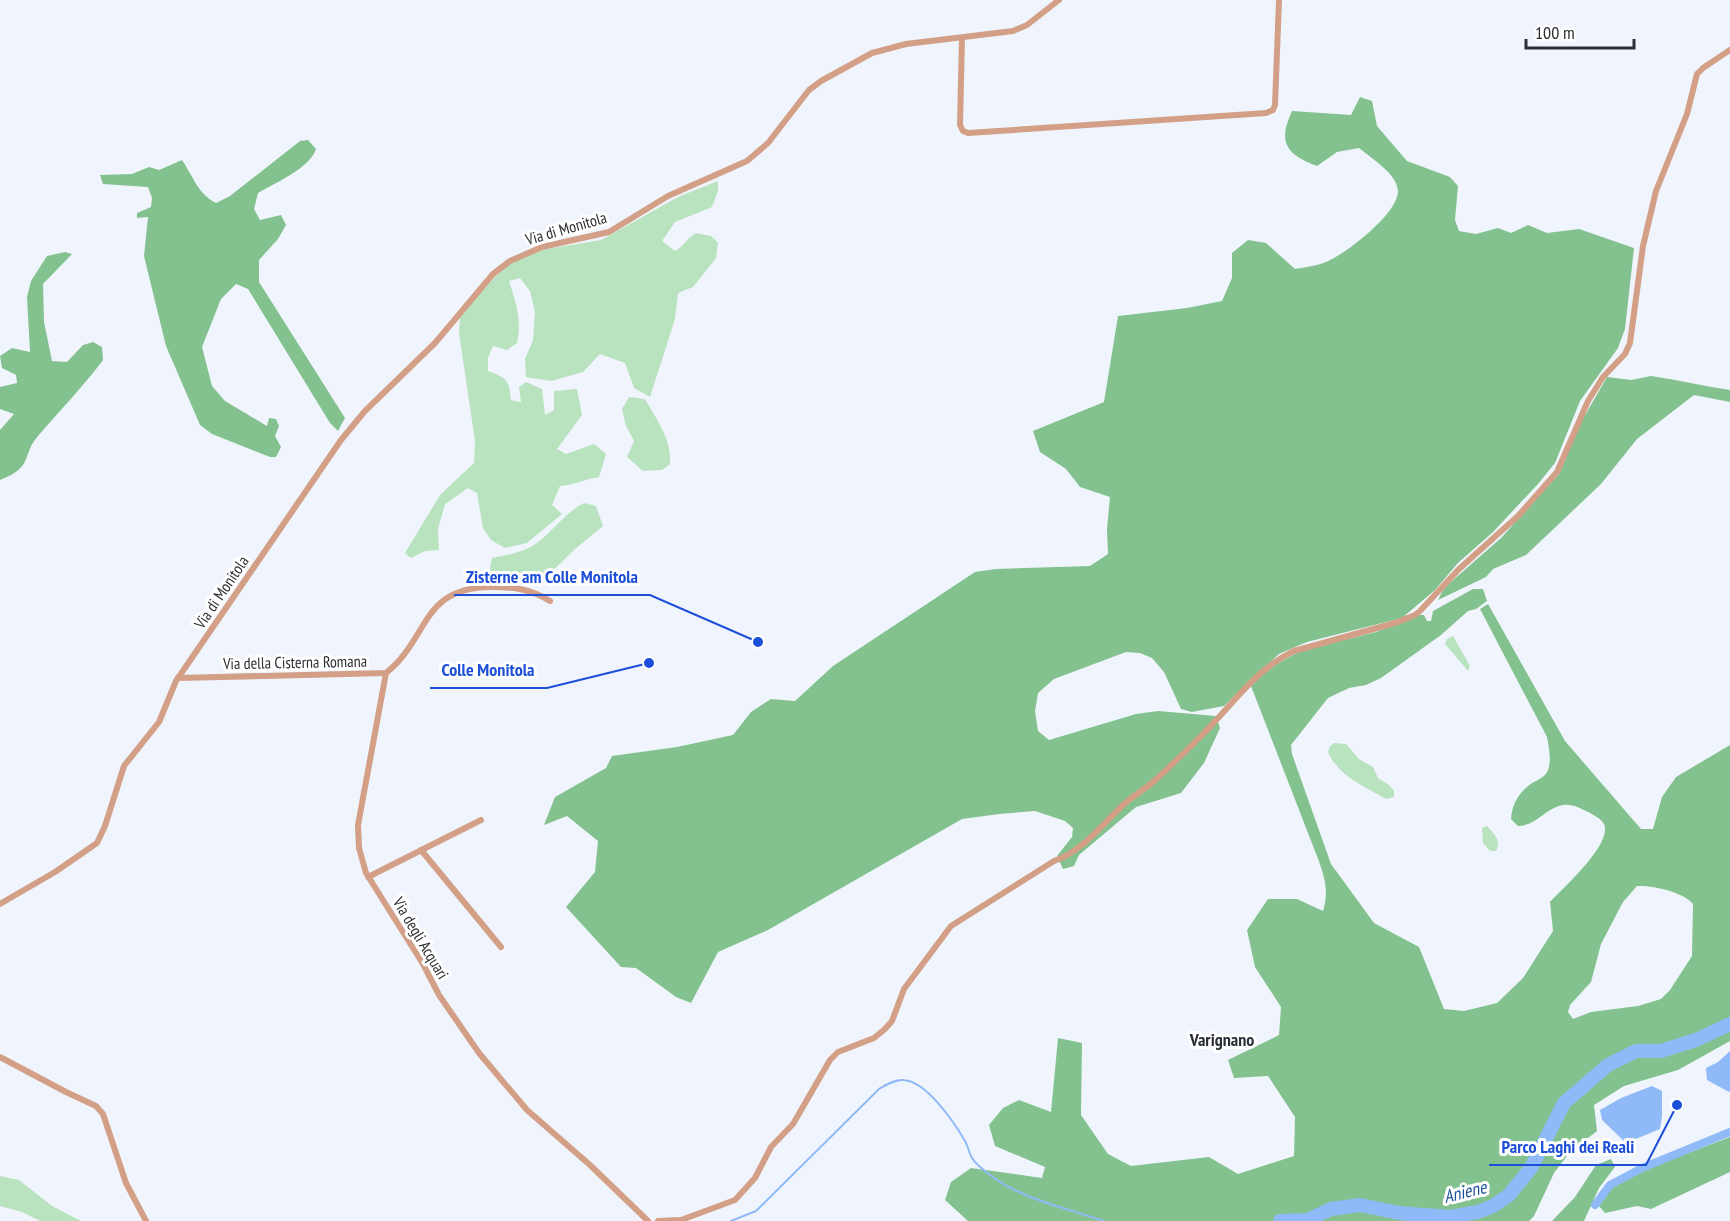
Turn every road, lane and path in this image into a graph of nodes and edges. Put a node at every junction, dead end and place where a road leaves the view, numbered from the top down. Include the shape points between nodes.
1 (1059, 0) edge
2 (1279, 0) edge
3 (962, 38) junction
4 (1730, 50) edge
5 (550, 601) dead end
6 (386, 673) junction
7 (178, 678) junction
8 (481, 820) dead end
9 (421, 850) junction
10 (369, 877) junction
11 (0, 904) edge
12 (501, 947) dead end
13 (0, 1057) edge
14 (146, 1221) edge
15 (648, 1221) edge
16 (658, 1221) edge

1 - 3 street, Via di Monitola via 1020,29
2 - 3 street via 1275,102 1273,110 1266,113 966,133 960,125
3 - 7 street, Via di Monitola via 906,44 872,53 808,90 768,143 747,161 668,196 609,232 539,248 501,267 435,343 348,431
4 - 16 street via 1698,74 1687,114 1656,191 1625,354 1603,377 1588,401 1557,472 1518,516 1415,615 1294,651 1260,672 1201,736 1067,857 1054,861 951,926 904,989 892,1021 874,1038 838,1052 830,1060 807,1104 735,1200 681,1220
5 - 6 street, Via della Cisterna Romana via 514,587 473,588 452,594 430,615 403,657
6 - 7 street, Via della Cisterna Romana
6 - 10 street, Via degli Acquari via 358,825 360,853
7 - 11 street, Via di Monitola via 159,722 124,766 97,843
8 - 9 street
9 - 10 street
9 - 12 street
10 - 15 street, Via degli Acquari via 439,995 523,1107
13 - 14 street via 96,1106 103,1114 126,1183

